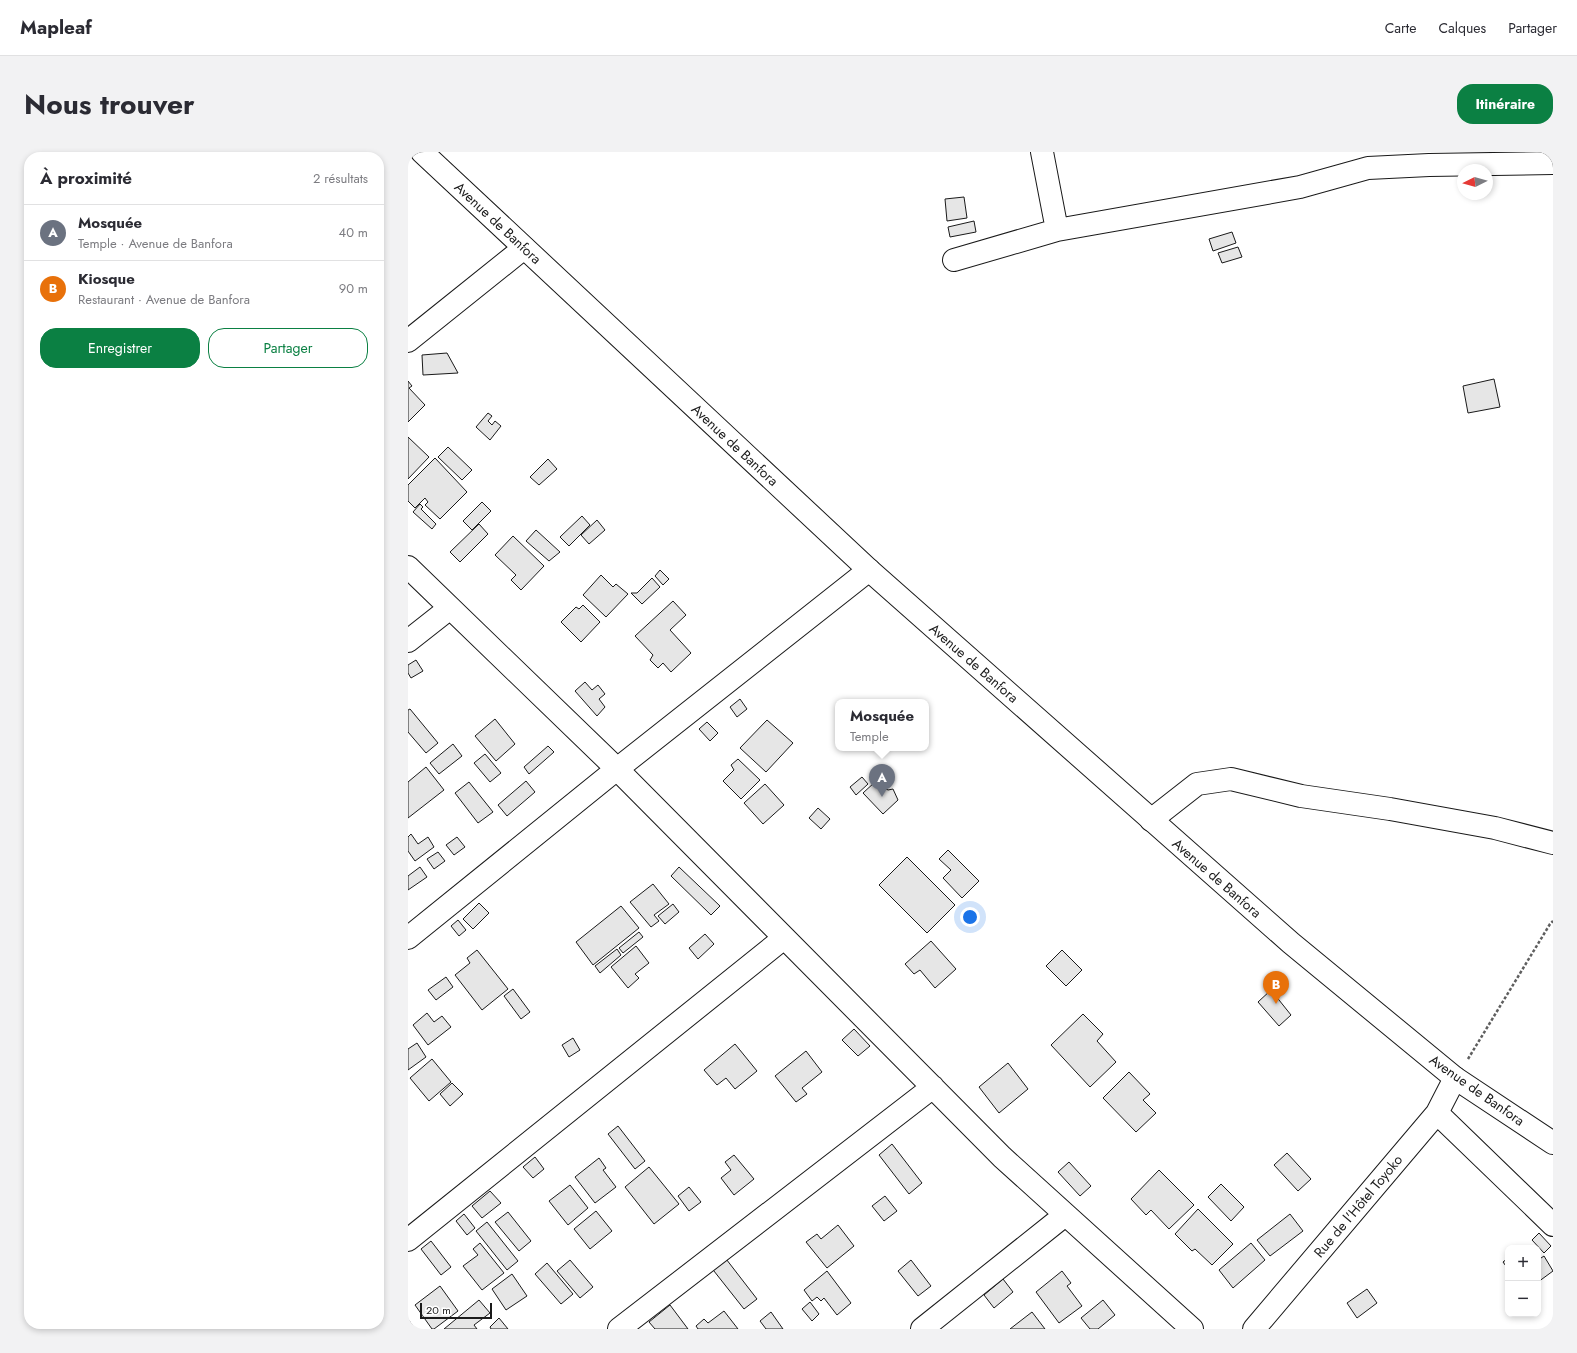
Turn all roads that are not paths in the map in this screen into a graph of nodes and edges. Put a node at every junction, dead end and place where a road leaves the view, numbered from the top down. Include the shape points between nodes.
1 (422, 152) edge
2 (1042, 152) edge
3 (1553, 163) edge
4 (1058, 230) junction
5 (524, 248) junction
6 (954, 260) dead end
7 (408, 341) edge
8 (408, 567) edge
9 (869, 570) junction
10 (450, 608) junction
11 (408, 641) edge
12 (617, 769) junction
13 (1151, 820) junction
14 (1553, 843) edge
15 (408, 938) edge
16 (784, 938) junction
17 (1455, 1078) junction
18 (933, 1087) junction
19 (1437, 1113) junction
20 (1553, 1143) edge
21 (1065, 1215) junction
22 (1553, 1224) edge
23 (408, 1240) edge
24 (619, 1329) edge
25 (922, 1329) edge
26 (1192, 1329) edge
27 (1254, 1329) edge

1 - 5 street, Avenue de Banfora
2 - 4 street
3 - 4 street via 1368,168 1300,187
4 - 6 street
5 - 7 street
5 - 9 street, Avenue de Banfora
8 - 10 street
9 - 12 street
9 - 13 street, Avenue de Banfora
10 - 11 street
10 - 12 street
12 - 15 street
12 - 16 street
13 - 14 street via 1197,784 1231,779 1301,796 1495,828
13 - 17 street, Avenue de Banfora via 1291,943
16 - 18 street
16 - 23 street
17 - 19 street, Rue de l'Hôtel Toyoko
17 - 20 street, Avenue de Banfora
18 - 21 street via 1002,1157
18 - 24 street
19 - 22 street
19 - 27 street, Rue de l'Hôtel Toyoko
21 - 25 street
21 - 26 street

